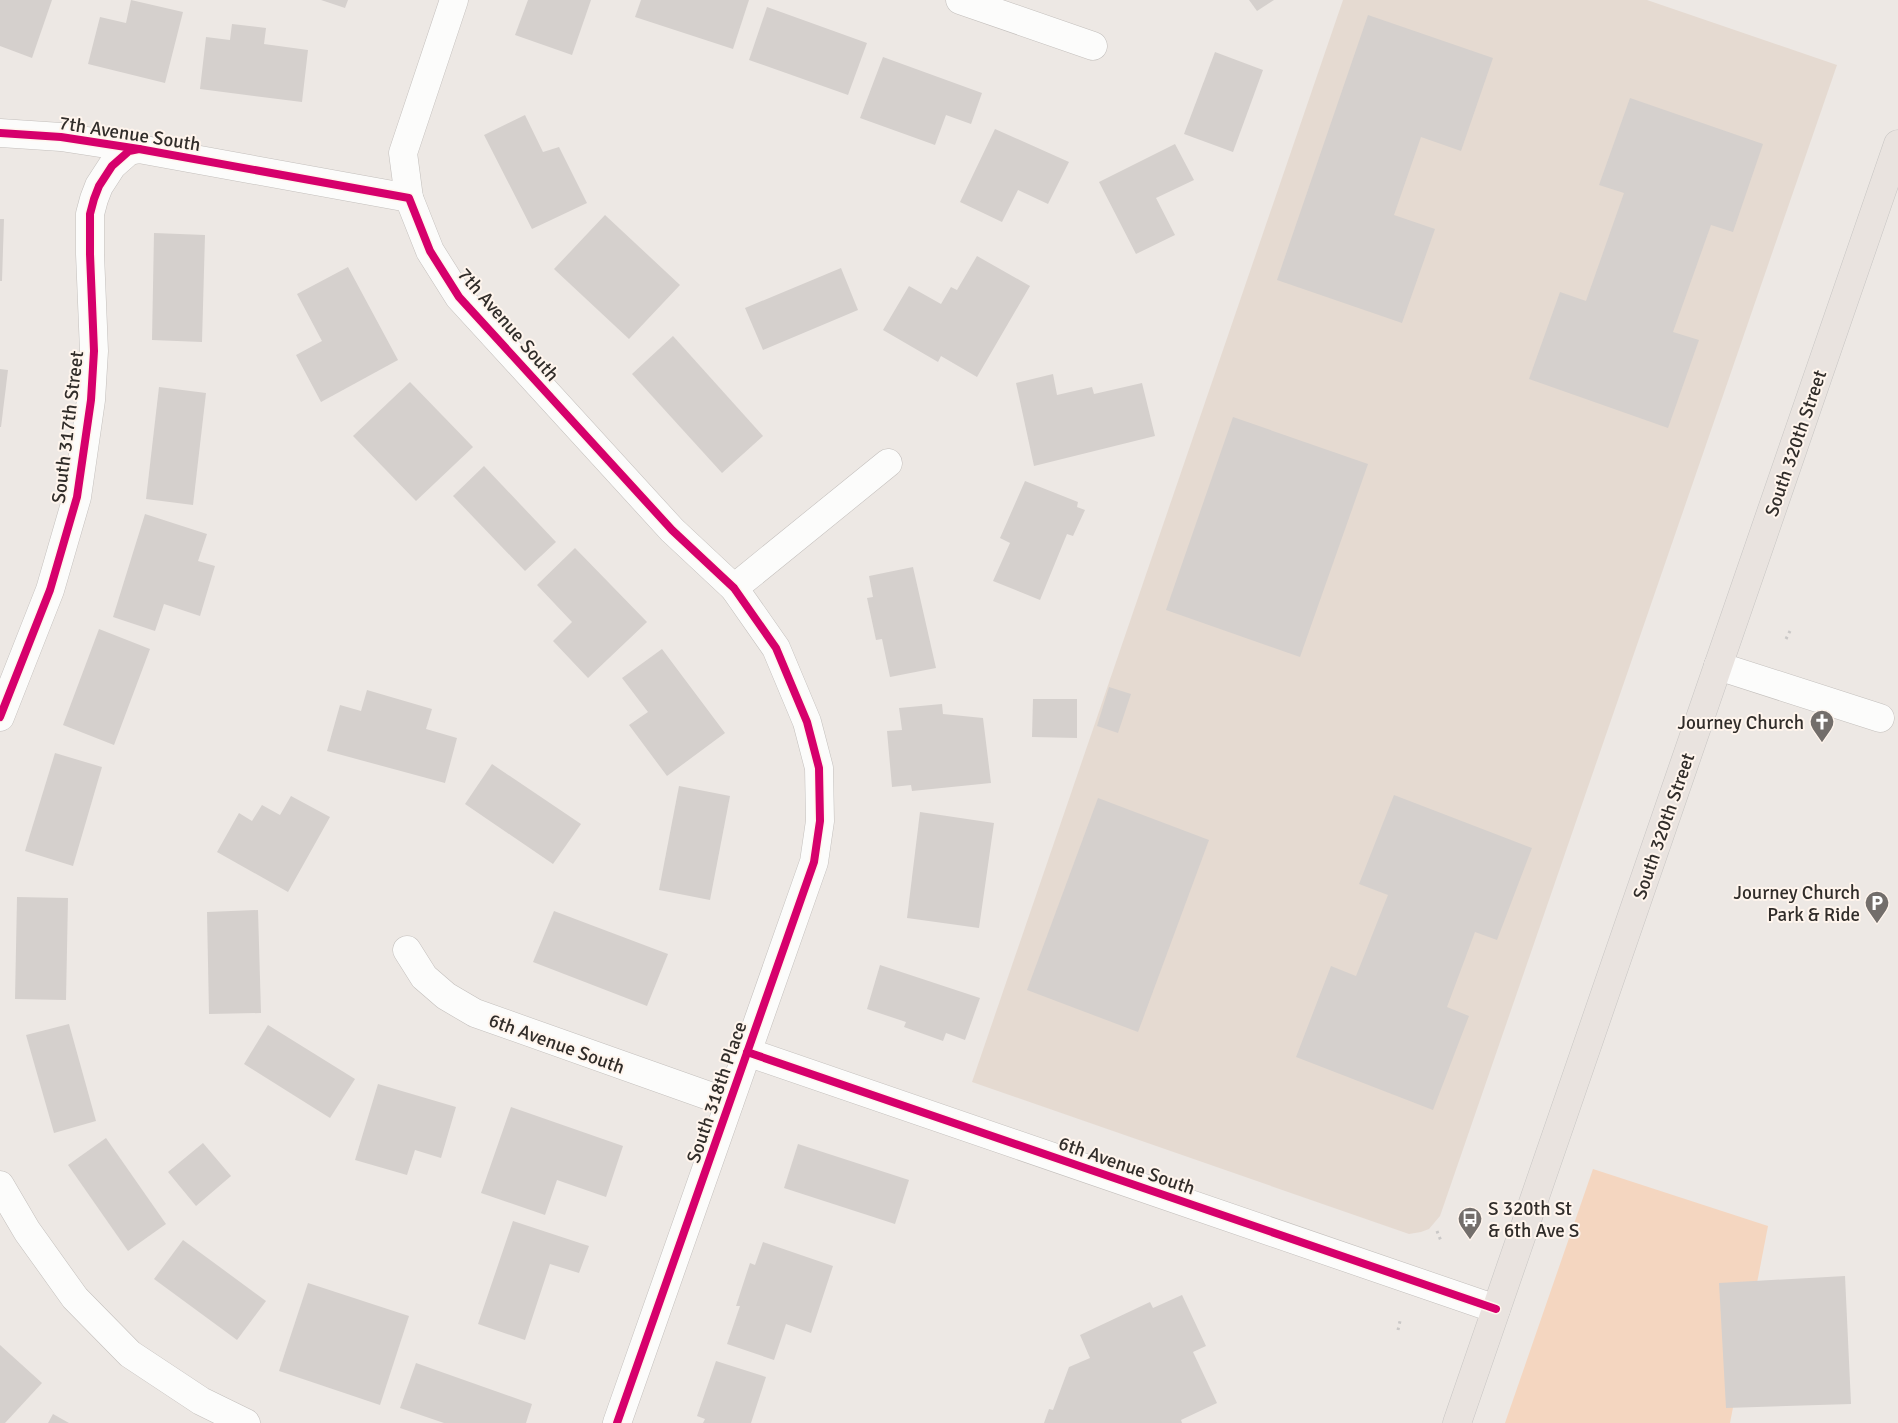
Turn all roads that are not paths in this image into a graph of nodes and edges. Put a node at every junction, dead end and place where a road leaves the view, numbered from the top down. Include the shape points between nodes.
1 (454, 0) edge
2 (960, 0) edge
3 (1093, 46) dead end
4 (0, 133) edge
5 (1898, 144) edge
6 (139, 149) junction
7 (409, 198) junction
8 (888, 463) dead end
9 (734, 588) junction
10 (1718, 666) junction
11 (0, 717) edge
12 (1880, 718) dead end
13 (819, 768) joint
14 (407, 950) dead end
15 (747, 1052) junction
16 (729, 1103) junction
17 (0, 1185) edge
18 (1496, 1309) junction
19 (246, 1423) edge
20 (617, 1423) edge
21 (1457, 1423) edge

1 - 7 street via 403,153
2 - 3 street
4 - 6 street, 7th Avenue South via 61,137
5 - 10 main road, South 320th Street
6 - 7 street, 7th Avenue South
6 - 11 street, South 317th Street via 129,151 112,166 99,186 90,214 94,351 91,400 77,496 50,590
7 - 9 street, 7th Avenue South via 430,250 459,297 672,530
8 - 9 street
9 - 13 street, 7th Avenue South via 776,648 807,722
10 - 12 street
10 - 18 main road, South 320th Street
13 - 15 street, South 318th Place via 820,821 814,862
14 - 16 street, 6th Avenue South via 424,977 446,996 475,1013
15 - 16 street, South 318th Place
15 - 18 street, 6th Avenue South
16 - 20 street, South 318th Place
17 - 19 street via 27,1231 75,1298 130,1354 201,1401
18 - 21 main road, South 320th Street

